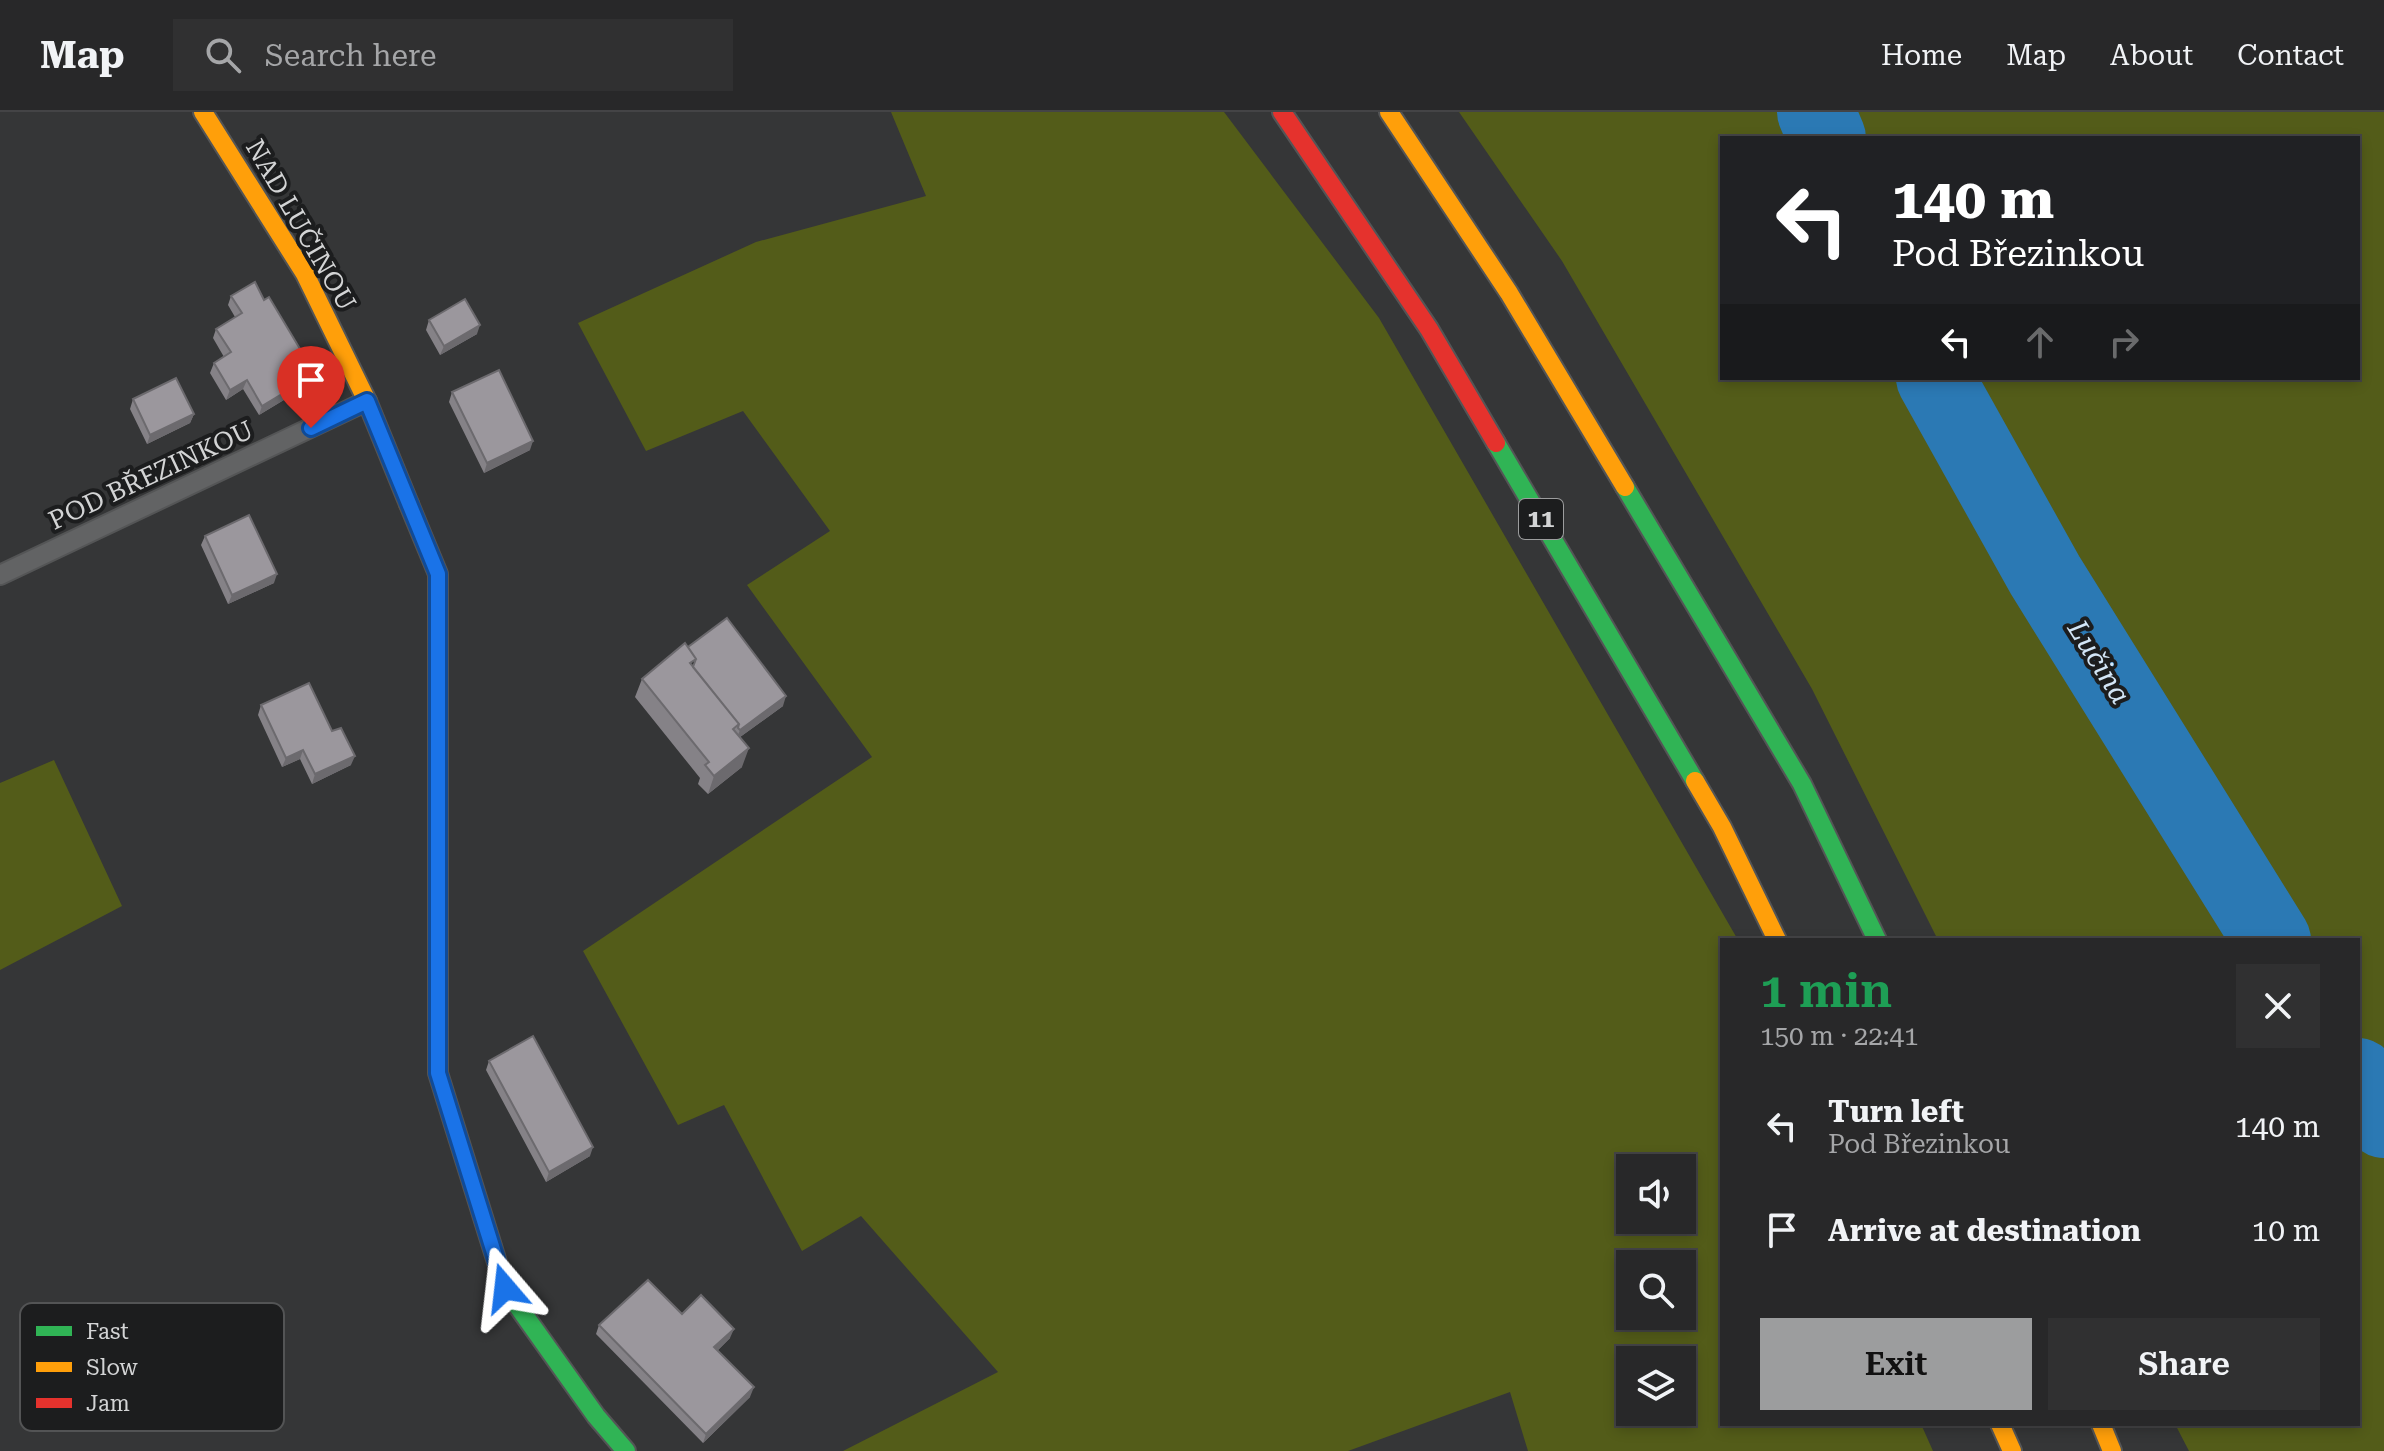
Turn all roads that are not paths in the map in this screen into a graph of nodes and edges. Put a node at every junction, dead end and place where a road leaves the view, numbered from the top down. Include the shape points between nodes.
1 (203, 112) edge
2 (1282, 112) edge
3 (1389, 112) edge
4 (367, 401) junction
5 (0, 575) edge
6 (1776, 938) edge
7 (1876, 938) edge
8 (2001, 1426) edge
9 (2102, 1426) edge
10 (626, 1451) edge
11 (2012, 1451) edge
12 (2112, 1451) edge

1 - 4 main road, NAD LUČINOU via 305,274
2 - 6 main road, 11 via 1429,329 1722,827
3 - 7 main road via 1509,293 1794,770
4 - 5 lane, POD BŘEZINKOU
4 - 10 main road, NAD LUČINOU via 438,574 438,1073 505,1288
8 - 11 main road
9 - 12 main road

